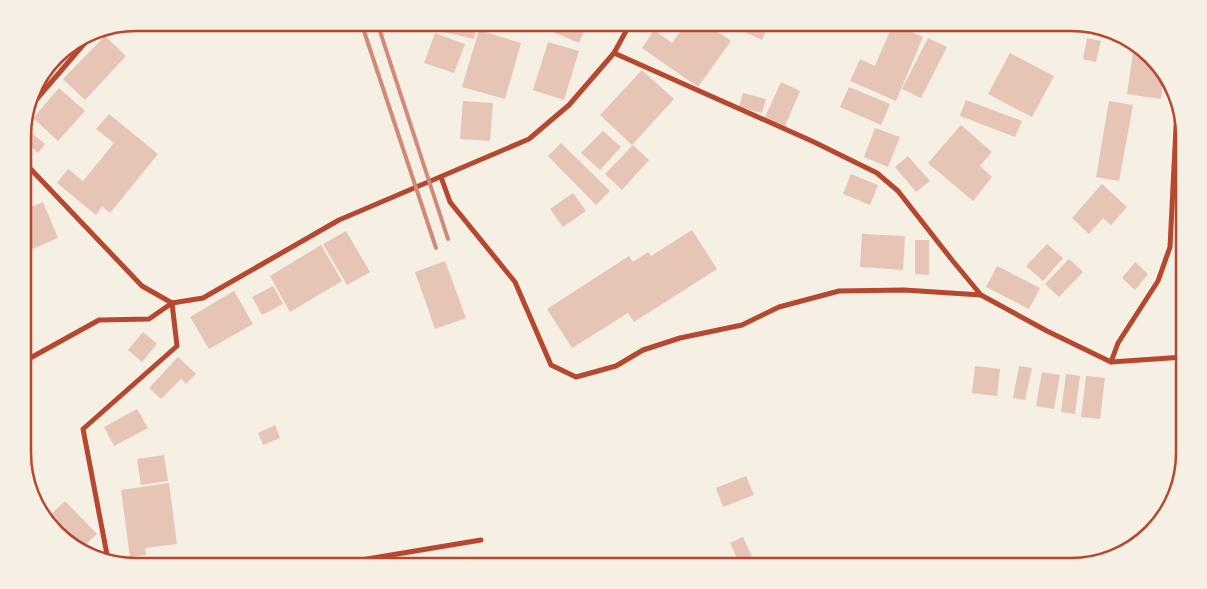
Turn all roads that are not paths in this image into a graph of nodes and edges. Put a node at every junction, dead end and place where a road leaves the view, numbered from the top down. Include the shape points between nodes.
1 (626, 31) edge
2 (81, 47) edge
3 (614, 53) junction
4 (40, 94) edge
5 (1176, 133) edge
6 (31, 169) edge
7 (441, 177) junction
8 (982, 295) junction
9 (172, 303) junction
10 (31, 358) edge
11 (1176, 358) edge
12 (1111, 362) junction
13 (481, 540) dead end
14 (107, 553) edge
15 (374, 558) edge

1 - 3 street
2 - 4 street
3 - 7 street via 569,106 529,139
3 - 8 street via 878,173 898,191
5 - 12 street via 1170,247 1158,281 1118,343
6 - 9 street via 142,286
7 - 8 street via 450,202 515,282 551,365 576,376 616,366 643,350 680,338 742,325 779,307 839,292 904,290
7 - 9 street via 340,220 203,298
8 - 12 street
9 - 10 street via 149,319 99,320
9 - 14 street via 178,346 83,430
11 - 12 street
13 - 15 street

